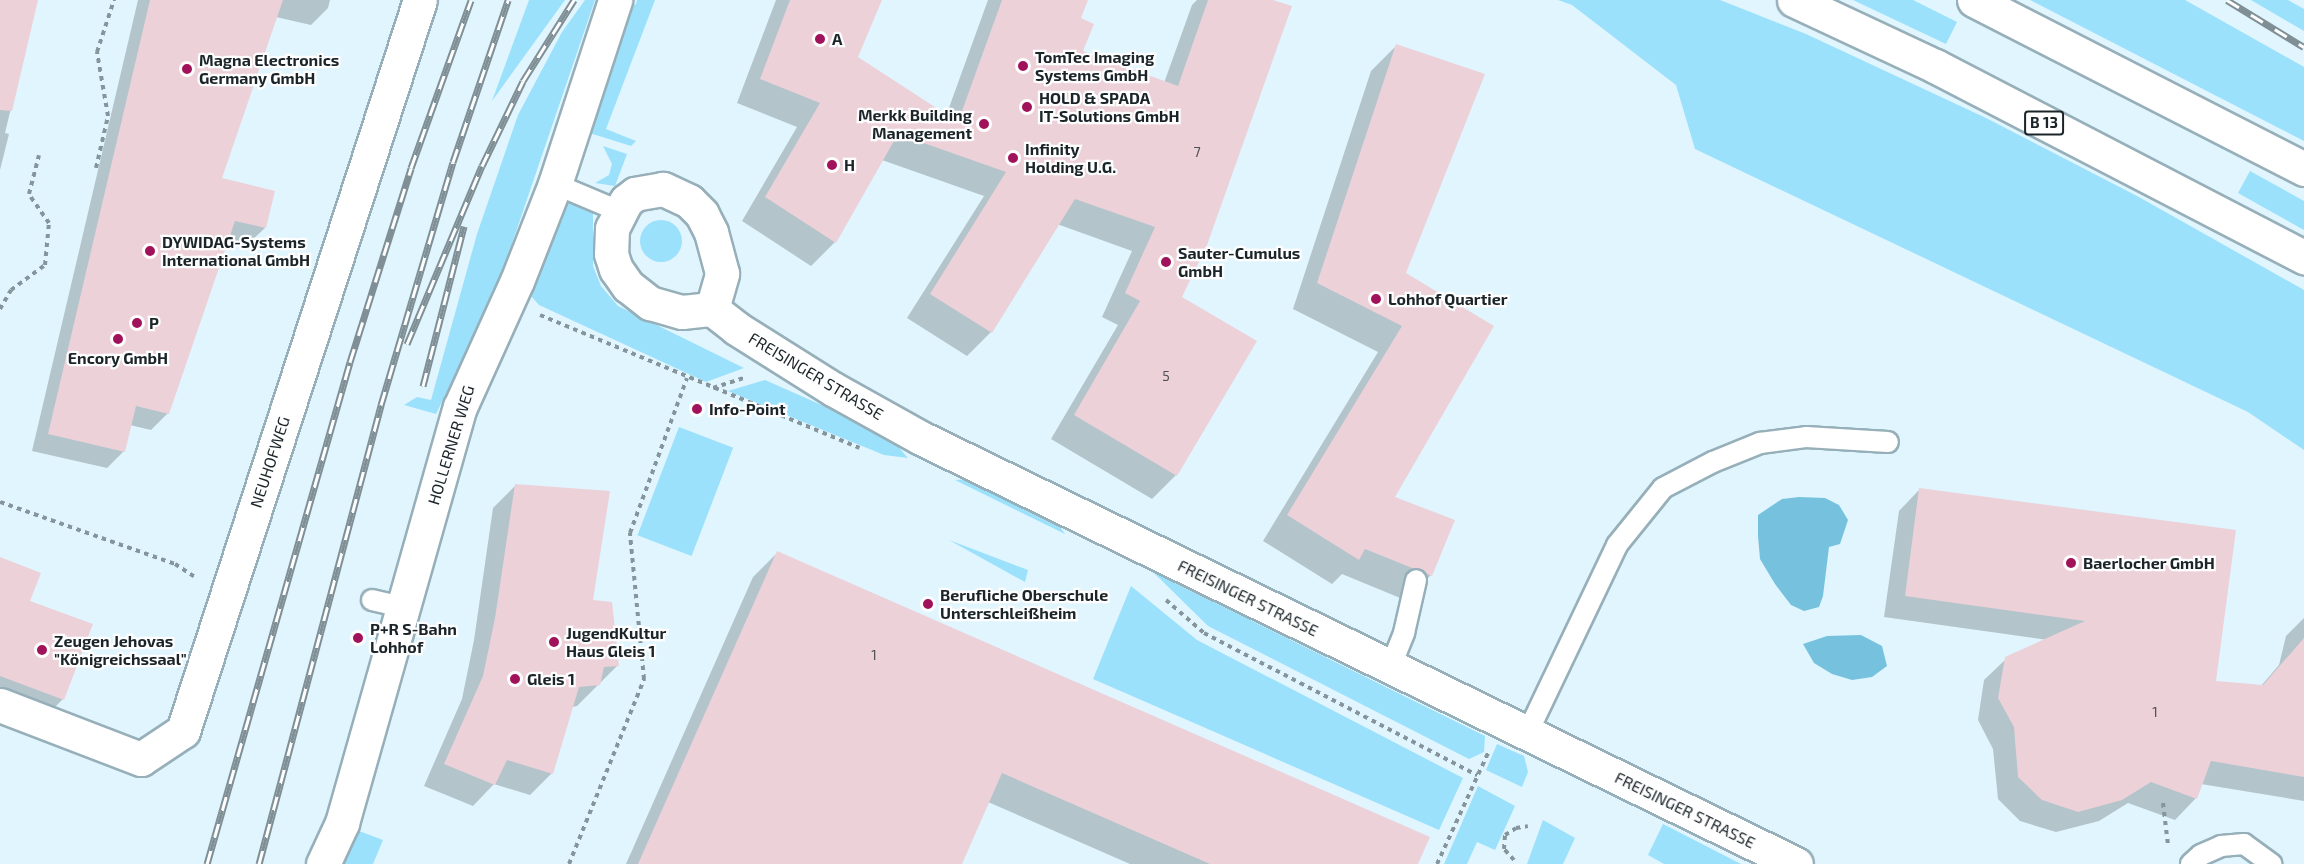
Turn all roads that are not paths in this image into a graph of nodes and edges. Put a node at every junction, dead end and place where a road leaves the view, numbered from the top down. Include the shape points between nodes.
1 (420, 0) edge
2 (615, 0) edge
3 (1794, 0) edge
4 (1974, 0) edge
5 (2304, 169) edge
6 (555, 184) junction
7 (619, 211) junction
8 (2304, 257) edge
9 (712, 309) junction
10 (1888, 442) dead end
11 (1416, 580) dead end
12 (1390, 668) junction
13 (0, 705) edge
14 (1514, 728) junction
15 (1791, 863) edge
16 (323, 864) edge
17 (2191, 864) edge
18 (2272, 864) edge

1 - 13 street, NEUHOFWEG via 183,731 141,759
2 - 6 street, HOLLERNER WEG
3 - 8 street, B 13 via 1935,66
4 - 5 street
6 - 7 lane
6 - 16 street, HOLLERNER WEG via 517,281 460,407 388,603 342,823
7 - 9 street via 612,228 611,254 628,286 650,303 682,312
7 - 9 street via 635,194 663,189 689,201 702,214 722,273
9 - 12 street, FREISINGER STRASSE via 833,389 921,438
10 - 14 lane via 1806,437 1760,443 1663,488 1617,545
11 - 12 lane via 1404,633
12 - 14 street, FREISINGER STRASSE
14 - 15 street, FREISINGER STRASSE
17 - 18 lane via 2221,846 2244,844

